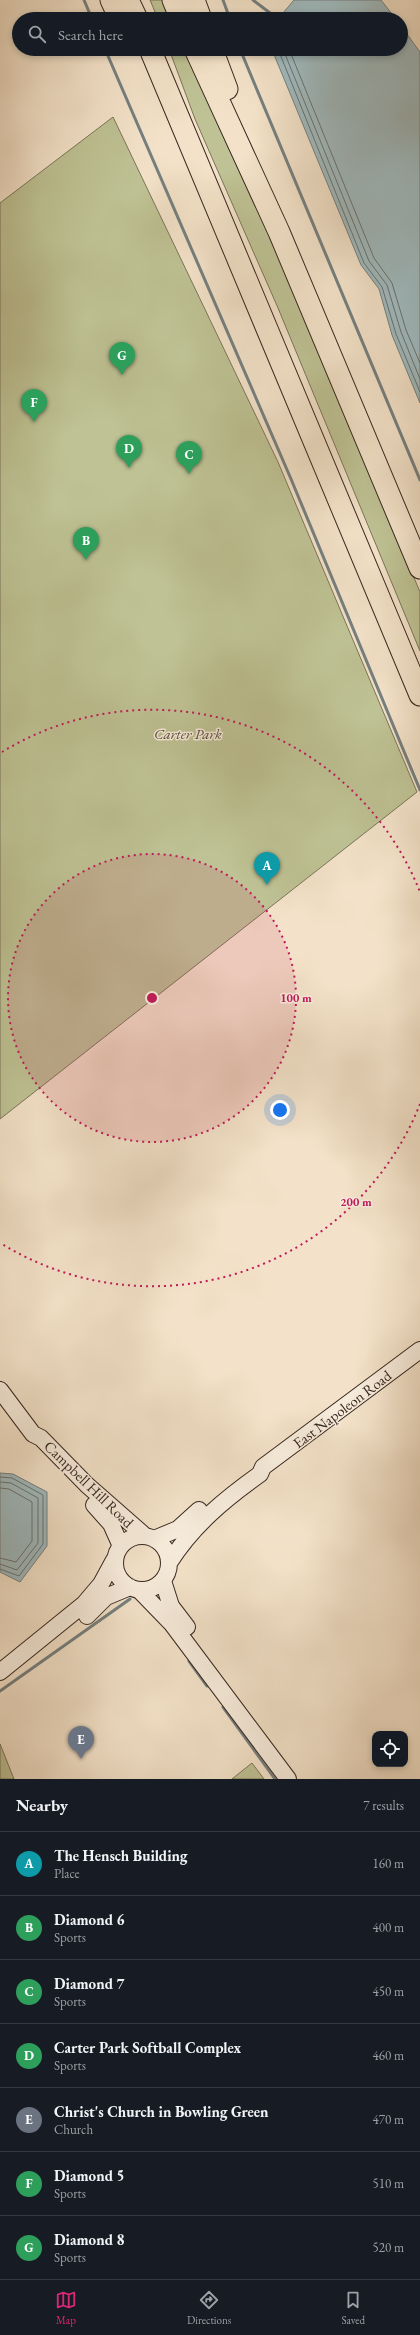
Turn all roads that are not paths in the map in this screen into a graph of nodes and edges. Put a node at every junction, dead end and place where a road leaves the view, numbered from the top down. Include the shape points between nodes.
1 (110, 0) edge
2 (128, 0) edge
3 (173, 0) edge
4 (194, 0) edge
5 (116, 12) edge
6 (134, 12) edge
7 (178, 12) edge
8 (198, 12) edge
9 (137, 56) edge
10 (153, 56) edge
11 (198, 56) edge
12 (215, 56) edge
13 (279, 232) junction
14 (233, 247) junction
15 (420, 568) edge
16 (420, 695) edge
17 (420, 1350) edge
18 (0, 1390) edge
19 (33, 1434) junction
20 (263, 1468) junction
21 (149, 1537) junction
22 (120, 1544) junction
23 (114, 1560) junction
24 (169, 1563) junction
25 (163, 1581) junction
26 (135, 1588) junction
27 (32, 1648) junction
28 (0, 1672) edge
29 (211, 1674) junction
30 (288, 1779) edge

1 - 5 highway
2 - 6 highway
3 - 7 highway
4 - 8 highway
9 - 14 highway via 182,154
10 - 14 highway
11 - 13 highway
12 - 13 highway
13 - 15 highway
14 - 16 highway
17 - 20 main road, East Napoleon Road
18 - 19 main road, Campbell Hill Road
19 - 21 main road, Campbell Hill Road via 41,1438 87,1485
19 - 22 main road, Campbell Hill Road via 34,1442 40,1449 106,1517
20 - 21 main road, East Napoleon Road via 255,1469 225,1488 178,1529
20 - 24 main road, East Napoleon Road via 260,1474 210,1513
21 - 22 main road via 130,1537
21 - 24 main road via 162,1546
22 - 23 main road
23 - 26 main road via 118,1576
23 - 27 main road via 101,1584 84,1604 34,1643
24 - 25 main road
25 - 26 main road via 151,1589
25 - 29 main road via 171,1606 203,1652
26 - 27 main road via 106,1597 80,1623 58,1638 38,1648
26 - 29 main road via 172,1624 205,1670
27 - 28 main road
29 - 30 main road

